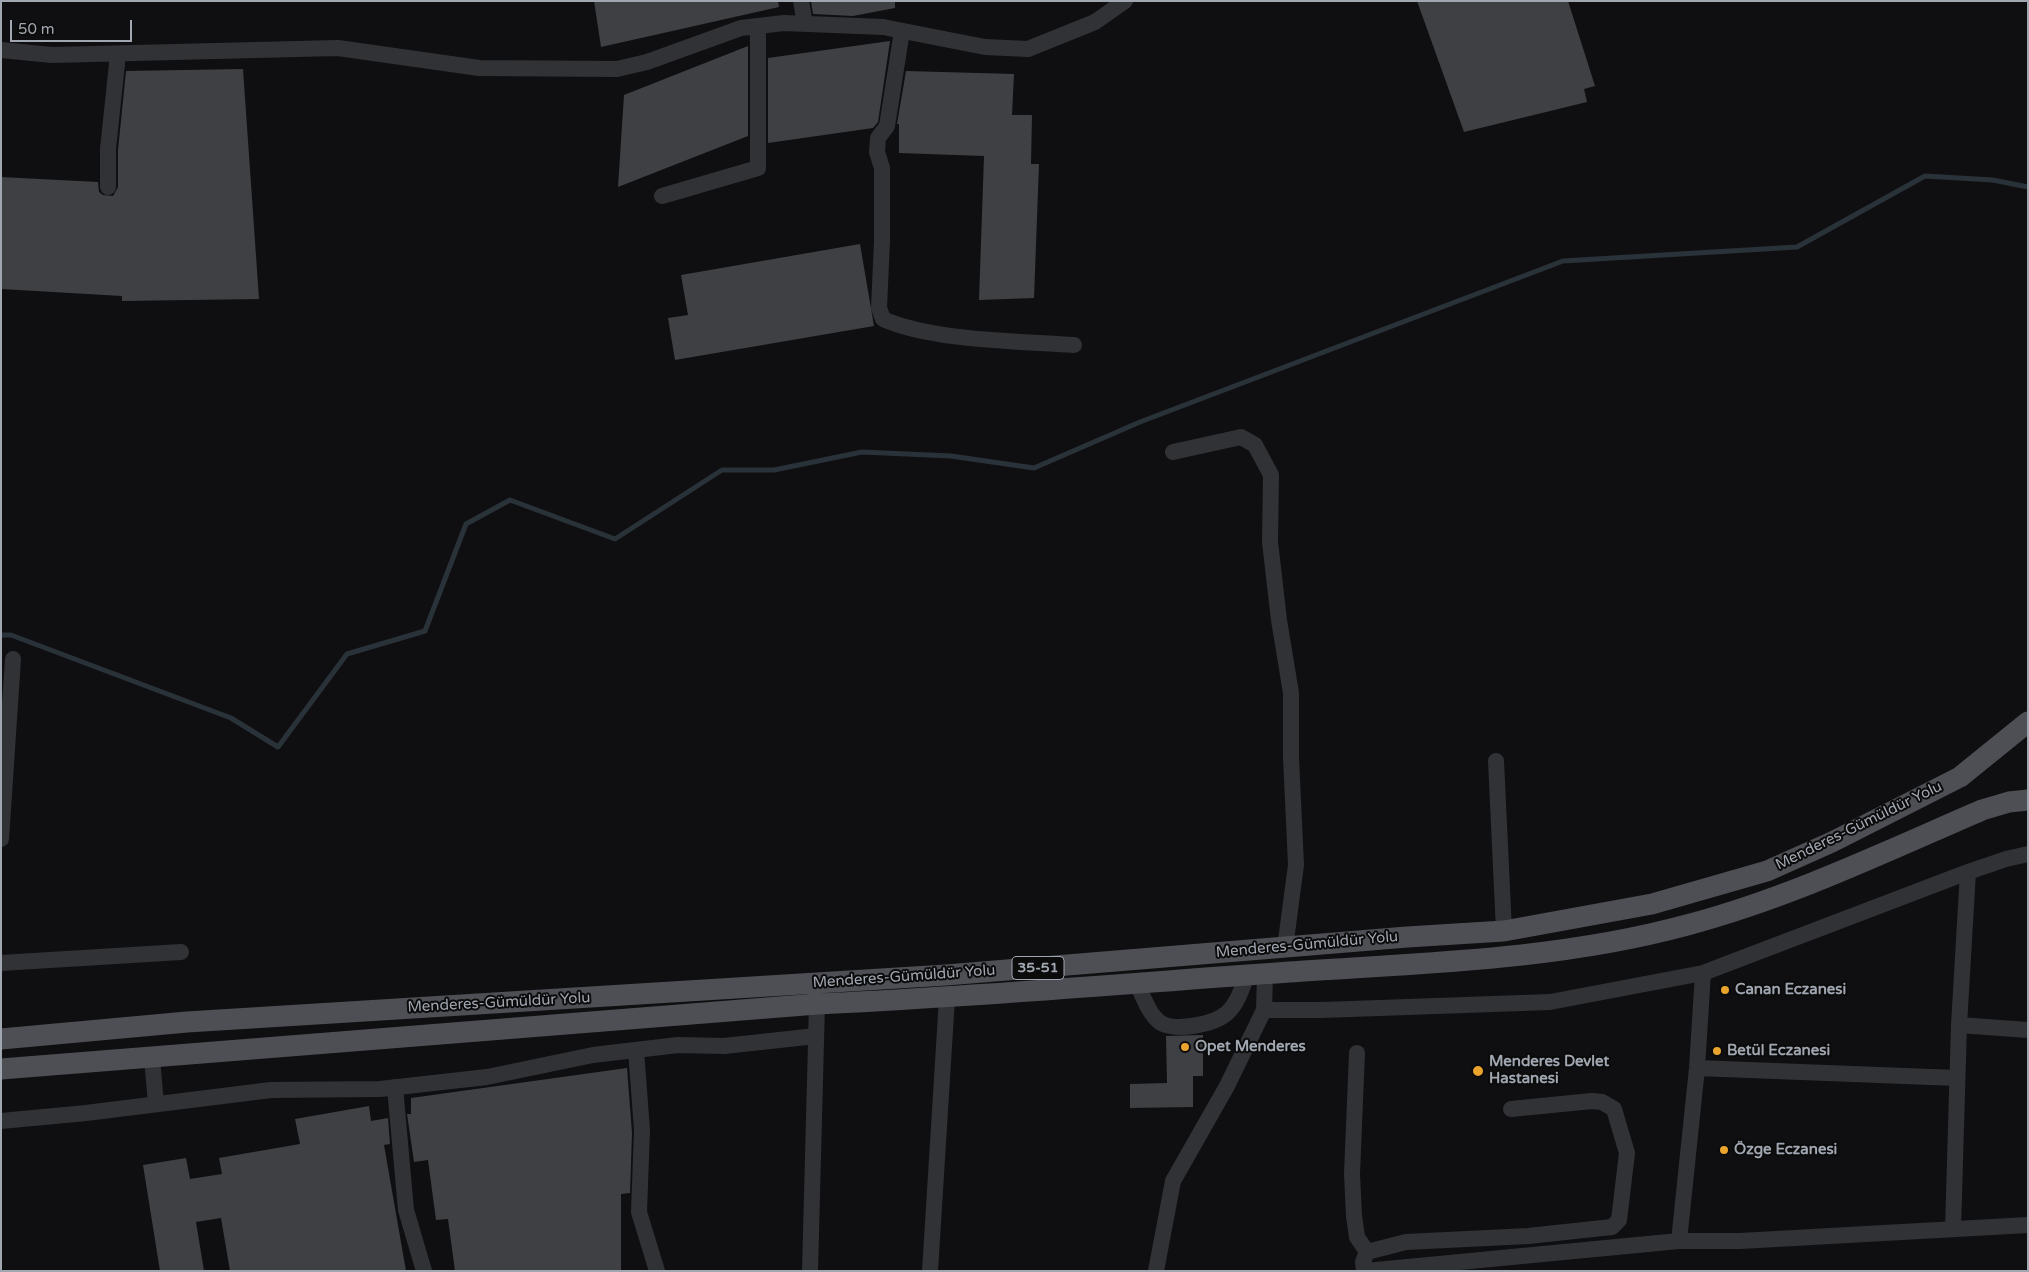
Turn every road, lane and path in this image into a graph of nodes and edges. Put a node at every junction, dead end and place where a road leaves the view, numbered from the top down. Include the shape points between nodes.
1 (801, 1) edge
2 (1125, 1) edge
3 (805, 24) junction
4 (758, 26) junction
5 (902, 31) junction
6 (1, 50) edge
7 (118, 54) junction
8 (108, 187) dead end
9 (662, 196) dead end
10 (1074, 345) dead end
11 (1173, 452) dead end
12 (13, 659) dead end
13 (2028, 722) edge
14 (1496, 761) dead end
15 (2028, 800) edge
16 (1, 839) edge
17 (2028, 854) edge
18 (1968, 872) junction
19 (1504, 931) junction
20 (1286, 948) junction
21 (181, 952) dead end
22 (1, 963) edge
23 (1703, 973) junction
24 (1256, 975) junction
25 (1137, 984) junction
26 (947, 998) junction
27 (817, 1004) junction
28 (1264, 1010) junction
29 (1959, 1025) junction
30 (2028, 1030) edge
31 (816, 1036) junction
32 (1, 1039) edge
33 (636, 1050) junction
34 (1357, 1053) dead end
35 (152, 1058) junction
36 (1697, 1068) junction
37 (1, 1069) edge
38 (1957, 1078) junction
39 (395, 1086) junction
40 (156, 1104) junction
41 (1511, 1110) dead end
42 (1, 1121) edge
43 (2028, 1225) edge
44 (1952, 1229) junction
45 (1679, 1241) junction
46 (1366, 1252) junction
47 (1370, 1270) edge
48 (424, 1271) edge
49 (657, 1271) edge
50 (810, 1271) edge
51 (930, 1271) edge
52 (1156, 1271) edge

1 - 3 street
2 - 5 street via 1095,22 1028,49 985,47
3 - 4 street
3 - 5 street via 883,27
4 - 7 street via 741,28 647,62 617,69 479,68 338,48
4 - 9 street via 758,168
5 - 10 street via 888,126 878,138 877,152 882,168 879,308 883,319 901,327 926,331
6 - 7 street via 52,55
7 - 8 street via 108,149
11 - 20 street via 1241,437 1255,445 1271,475 1270,542 1291,693 1296,865
12 - 16 street
13 - 19 main road, Menderes-Gümüldür Yolu / 35-51 via 1960,777 1767,871 1652,904
14 - 19 street
15 - 24 main road, Menderes-Gümüldür Yolu / 35-51 via 1982,810 1798,890 1687,925 1606,944 1483,958
17 - 18 street
18 - 23 street
18 - 29 street
19 - 20 main road, Menderes-Gümüldür Yolu / 35-51
20 - 32 main road, Menderes-Gümüldür Yolu / 35-51 via 946,976 187,1022
21 - 22 street
23 - 28 street via 1550,1002
23 - 36 street
24 - 25 main road, Menderes-Gümüldür Yolu / 35-51
24 - 25 street via 1227,1013 1185,1028 1160,1022
24 - 28 street
25 - 26 main road, Menderes-Gümüldür Yolu / 35-51
26 - 27 main road, Menderes-Gümüldür Yolu / 35-51
26 - 51 street
27 - 31 street
27 - 35 main road, Menderes-Gümüldür Yolu / 35-51
28 - 52 street via 1227,1086 1173,1181
29 - 30 street
29 - 38 street
31 - 33 street via 724,1046 678,1045
31 - 50 street
33 - 39 street via 594,1055 487,1077
33 - 49 street via 642,1130 639,1212
34 - 46 street via 1352,1174 1357,1237
35 - 37 main road, Menderes-Gümüldür Yolu / 35-51
35 - 40 street
36 - 38 street
36 - 45 street
38 - 44 street
39 - 40 street via 380,1089 271,1090
39 - 48 street via 406,1210
40 - 42 street
41 - 46 street via 1592,1101 1614,1109 1627,1154 1619,1220 1612,1227 1528,1236 1406,1242
43 - 44 street
44 - 45 street via 1740,1241
45 - 47 street
46 - 47 street via 1363,1262

